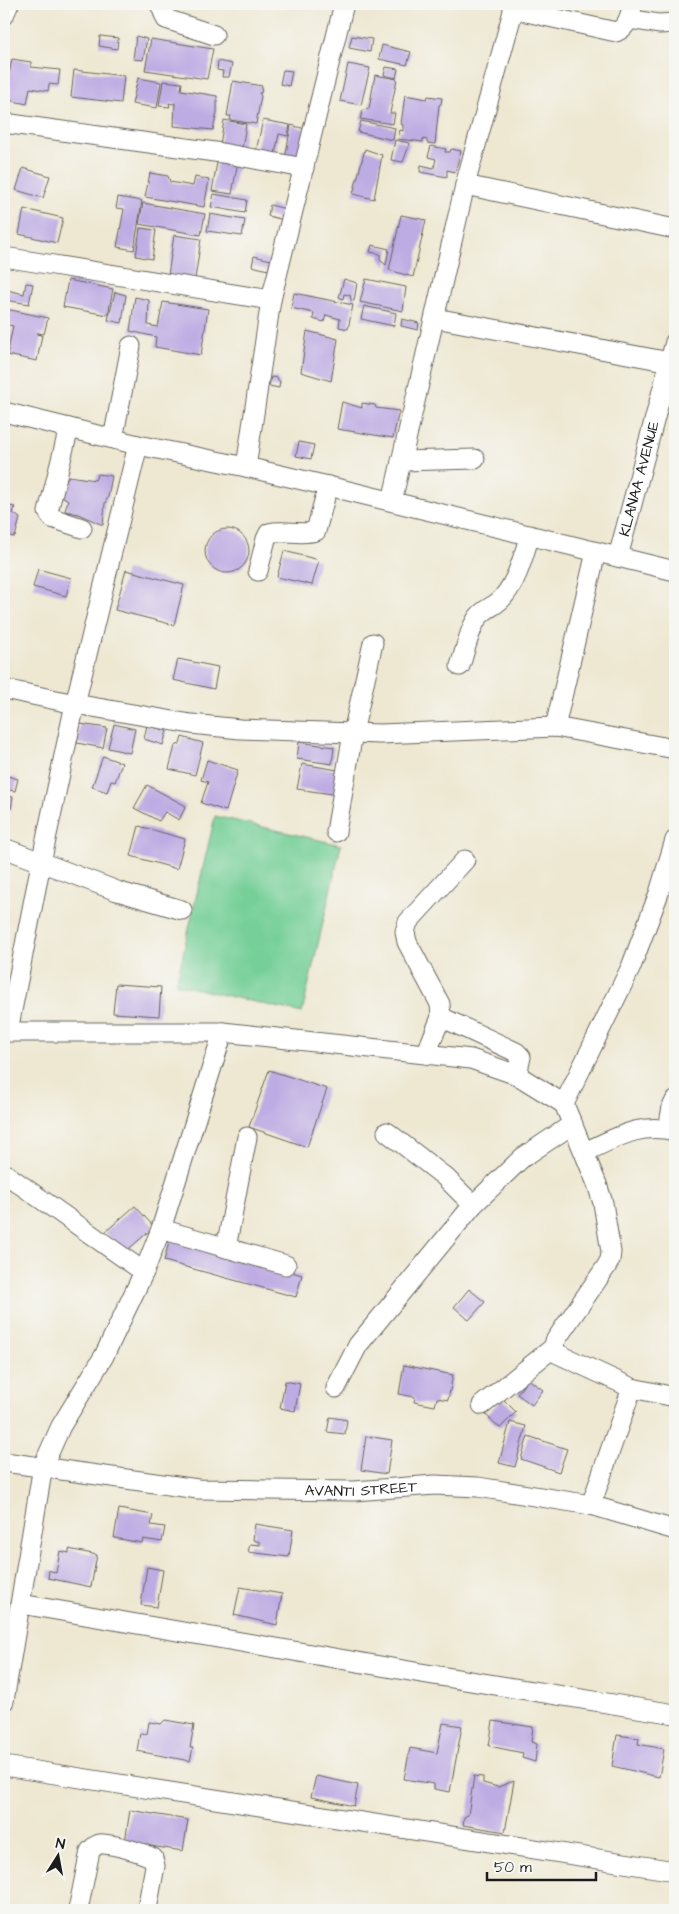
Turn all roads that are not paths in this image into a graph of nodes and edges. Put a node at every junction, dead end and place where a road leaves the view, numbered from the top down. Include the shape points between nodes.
1 (10, 4) edge
2 (160, 4) edge
3 (344, 4) edge
4 (514, 6) edge
5 (631, 11) edge
6 (4, 15) edge
7 (675, 23) edge
8 (214, 35) dead end
9 (4, 123) edge
10 (304, 168) junction
11 (465, 185) junction
12 (675, 229) edge
13 (4, 257) edge
14 (271, 300) junction
15 (435, 318) junction
16 (675, 342) edge
17 (131, 346) dead end
18 (670, 362) junction
19 (4, 412) edge
20 (68, 428) junction
21 (113, 439) junction
22 (138, 445) junction
23 (475, 458) dead end
24 (401, 461) junction
25 (246, 467) junction
26 (328, 486) junction
27 (392, 501) junction
28 (82, 528) dead end
29 (530, 536) junction
30 (596, 552) junction
31 (618, 557) junction
32 (258, 571) dead end
33 (675, 571) edge
34 (373, 643) dead end
35 (460, 666) dead end
36 (4, 688) edge
37 (75, 704) junction
38 (555, 727) junction
39 (353, 733) junction
40 (675, 749) edge
41 (336, 832) dead end
42 (675, 840) edge
43 (4, 848) edge
44 (464, 860) dead end
45 (40, 863) junction
46 (182, 910) dead end
47 (441, 1017) junction
48 (6, 1032) edge
49 (223, 1032) junction
50 (426, 1054) junction
51 (517, 1075) junction
52 (675, 1100) edge
53 (564, 1104) junction
54 (573, 1124) junction
55 (672, 1130) edge
56 (387, 1132) dead end
57 (247, 1137) dead end
58 (584, 1152) junction
59 (4, 1174) edge
60 (474, 1205) junction
61 (161, 1229) junction
62 (226, 1248) junction
63 (286, 1265) dead end
64 (144, 1272) junction
65 (554, 1347) junction
66 (336, 1388) dead end
67 (632, 1388) junction
68 (675, 1397) edge
69 (482, 1405) dead end
70 (4, 1462) edge
71 (42, 1466) junction
72 (591, 1505) junction
73 (675, 1530) edge
74 (21, 1604) junction
75 (4, 1701) edge
76 (675, 1714) edge
77 (4, 1766) edge
78 (675, 1871) edge
79 (147, 1908) dead end
80 (78, 1910) edge

1 - 6 street
2 - 8 street via 166,19
3 - 10 street
4 - 5 street via 616,32 622,30
4 - 11 street
5 - 7 street via 659,24
9 - 10 street
10 - 14 street
11 - 12 street
11 - 15 street
13 - 14 street
14 - 25 street
15 - 18 street
15 - 24 street
16 - 18 street, KLANAA AVENUE
17 - 21 street
18 - 31 street, KLANAA AVENUE
19 - 20 street
20 - 21 street
20 - 28 street via 48,512 52,518
21 - 22 street
22 - 25 street
22 - 37 street
23 - 24 street
24 - 27 street
25 - 26 street
26 - 27 street
26 - 32 street via 316,531 308,534 269,533
27 - 29 street
29 - 30 street
29 - 35 street via 504,598 480,614 474,625
30 - 31 street
30 - 38 street
31 - 33 street
34 - 39 street
36 - 37 street
37 - 39 street via 191,724
37 - 45 street
38 - 39 street
38 - 40 street
39 - 41 street
42 - 53 street via 631,967
43 - 45 street
44 - 47 street via 408,922 405,932 406,942 440,1004
45 - 46 street
45 - 48 street
47 - 50 street
47 - 51 street via 516,1052 520,1057
48 - 49 street
49 - 50 street
49 - 61 street
50 - 51 street via 471,1059
51 - 53 street
52 - 55 street
53 - 54 street
54 - 58 street
54 - 60 street via 522,1158
55 - 58 street via 632,1130
56 - 60 street via 445,1177
57 - 62 street
58 - 65 street via 603,1204 610,1260
59 - 64 street
60 - 66 street via 358,1345
61 - 62 street
61 - 64 street
62 - 63 street
64 - 71 street via 104,1356 61,1426
65 - 67 street via 556,1352
65 - 69 street
67 - 68 street
67 - 72 street
70 - 71 street, AVANTI STREET
71 - 72 street, AVANTI STREET via 198,1489 354,1491 435,1485
71 - 74 street
72 - 73 street, AVANTI STREET
74 - 75 street
74 - 76 street
77 - 78 street
79 - 80 street via 155,1866 153,1858 102,1843 90,1851

